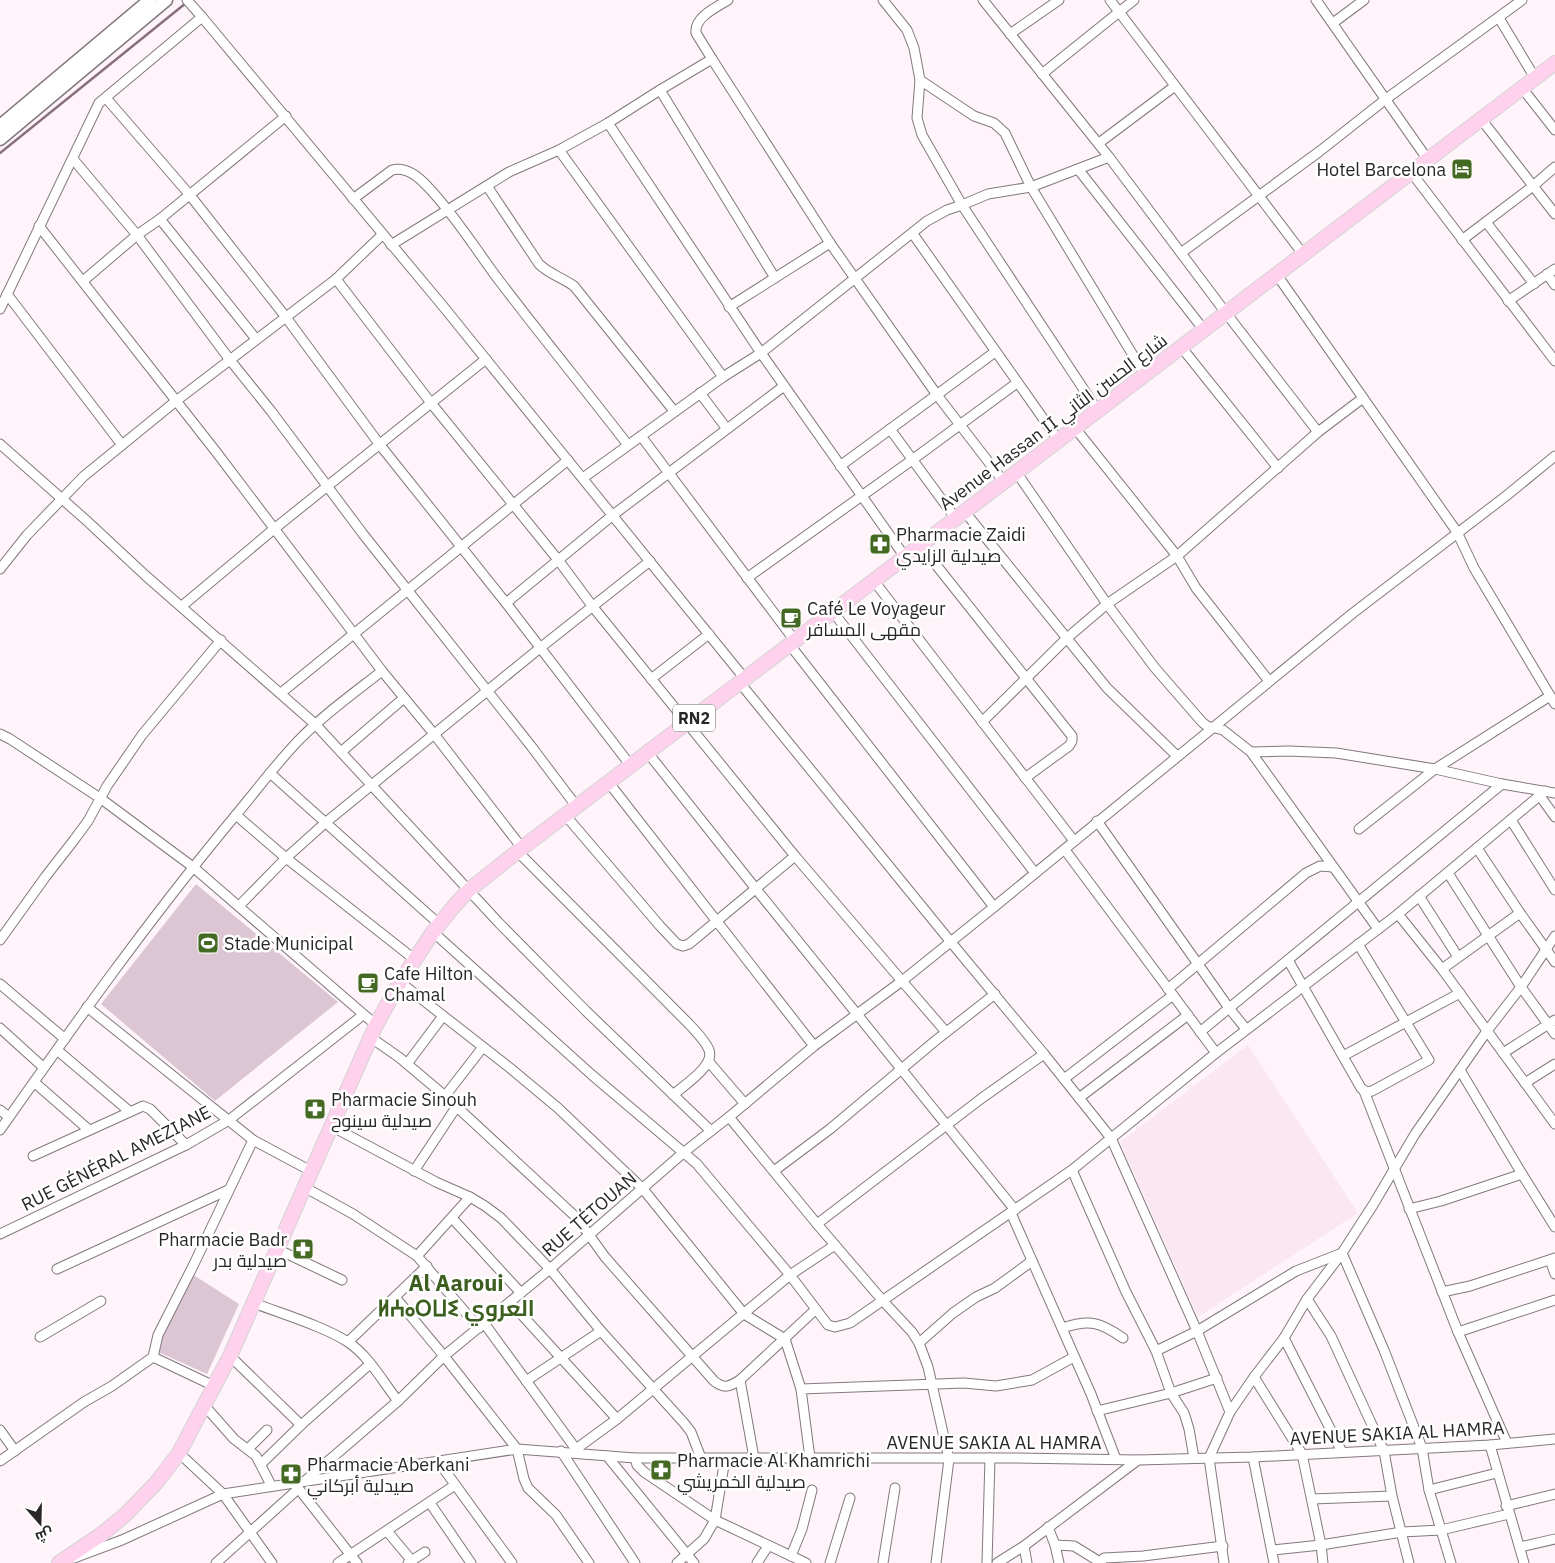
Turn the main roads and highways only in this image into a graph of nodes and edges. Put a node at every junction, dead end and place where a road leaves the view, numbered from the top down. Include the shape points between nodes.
1 (1555, 63) edge
2 (60, 1563) edge

1 - 2 main road, Avenue Hassan II شارع الحسن الثاني / RN2 via 469,890 414,959 373,1031 230,1356 179,1453 156,1484 125,1515

